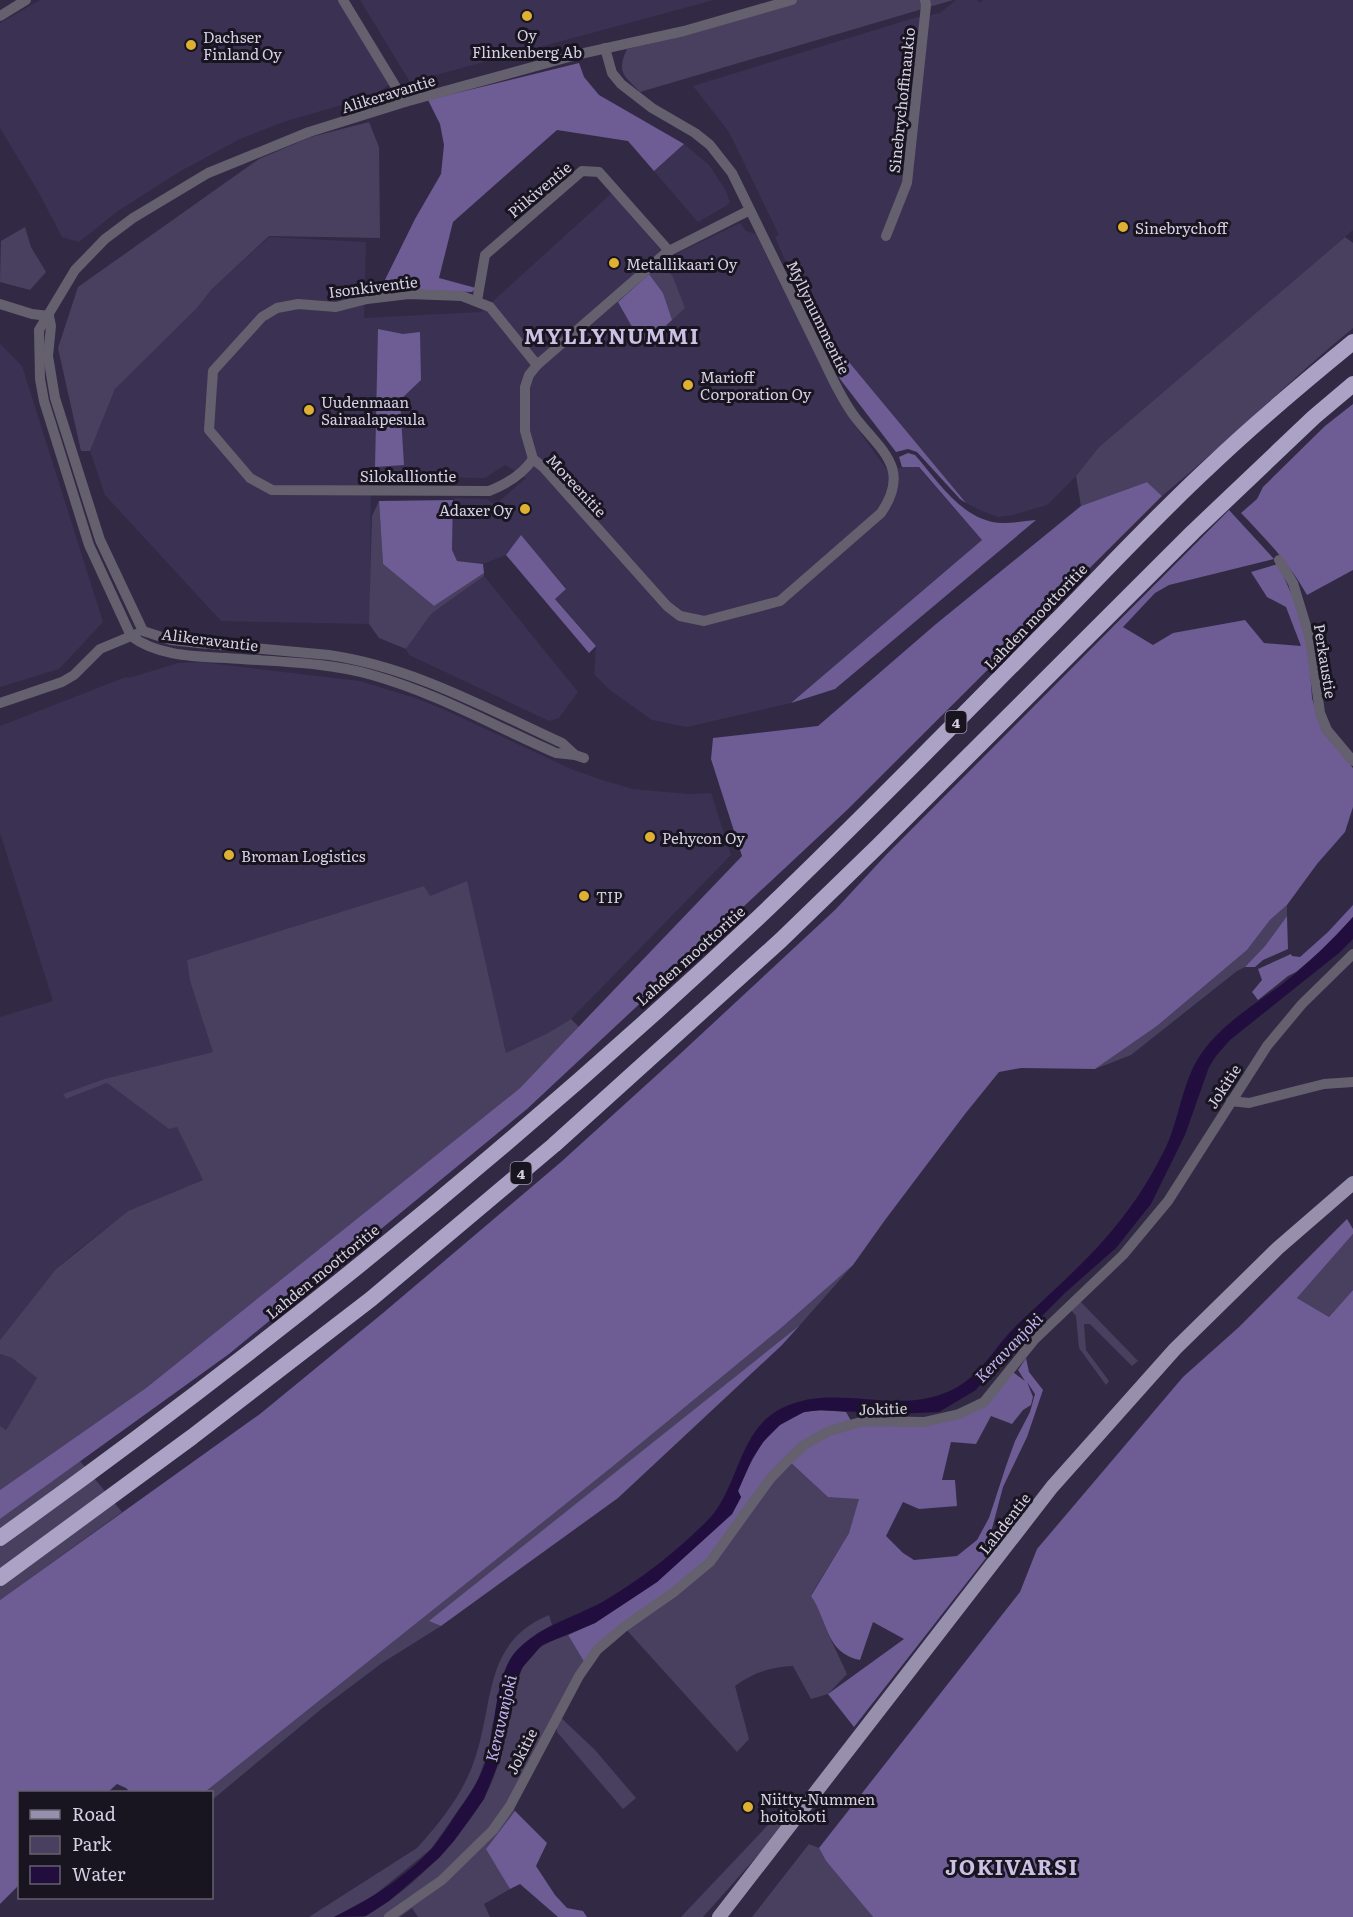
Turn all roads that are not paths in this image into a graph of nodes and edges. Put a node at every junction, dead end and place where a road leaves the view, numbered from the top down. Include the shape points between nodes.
1 (26, 0) edge
2 (343, 0) edge
3 (792, 0) edge
4 (925, 0) edge
5 (0, 16) edge
6 (605, 48) junction
7 (405, 102) junction
8 (750, 210) junction
9 (886, 236) dead end
10 (669, 251) junction
11 (477, 301) junction
12 (0, 304) edge
13 (49, 316) junction
14 (1353, 342) edge
15 (537, 365) junction
16 (1353, 384) edge
17 (533, 459) junction
18 (272, 490) joint
19 (1279, 560) dead end
20 (780, 601) joint
21 (143, 631) junction
22 (131, 636) junction
23 (0, 703) edge
24 (1353, 761) edge
25 (1353, 954) edge
26 (1353, 1082) edge
27 (1231, 1101) junction
28 (1353, 1183) edge
29 (0, 1538) edge
30 (0, 1578) edge
31 (389, 1917) edge
32 (719, 1917) edge

1 - 5 street
2 - 7 street
3 - 6 street, Alikeravantie via 684,31
4 - 9 street, Sinebrychoffinaukio via 907,183
6 - 7 street, Alikeravantie
6 - 8 street, Myllynummentie via 612,73 621,84 695,133 722,159
7 - 13 street, Alikeravantie via 309,132 208,172 152,205 86,257
8 - 10 street, Moreenitie
8 - 20 street, Myllynummentie via 837,387 856,418 884,449 893,477 888,502 880,513
10 - 11 street, Piikiventie via 599,172 582,171 485,255
10 - 15 street, Moreenitie
11 - 15 street, Isonkiventie via 490,308
11 - 18 street, Isonkiventie via 462,296 409,294 367,299 336,308 298,304 262,316 213,371 209,430 250,478
12 - 13 street
13 - 21 street, Alikeravantie via 48,356 55,398 100,540
13 - 22 street, Alikeravantie via 39,330 44,401 89,545
14 - 29 highway, Lahden moottoritie / 4 via 1210,466 767,909 544,1110 350,1273 172,1413
15 - 17 street, Moreenitie via 525,387 525,431
16 - 30 highway, 4 via 1200,524 781,940 554,1145 371,1299
17 - 18 street, Silokalliontie via 507,484 489,491
17 - 20 street, Moreenitie via 654,593 680,616 704,621
19 - 24 street, Perkaustie via 1293,583 1310,639 1320,713 1327,730
21 - 22 street
21 - 22 street, Alikeravantie via 171,640 350,658 397,670 562,742 579,756 556,753 442,699 370,674 168,652
22 - 23 street via 100,649 62,682
25 - 27 street, Jokitie via 1302,1004 1267,1046
26 - 27 street via 1324,1084 1249,1103
27 - 31 street, Jokitie via 1148,1227 1034,1340 984,1402 959,1414 924,1422 864,1421 829,1431 804,1445 788,1460 710,1562 597,1650 493,1830 442,1880
28 - 32 main road, Lahdentie via 1278,1248 1175,1349 1052,1487

